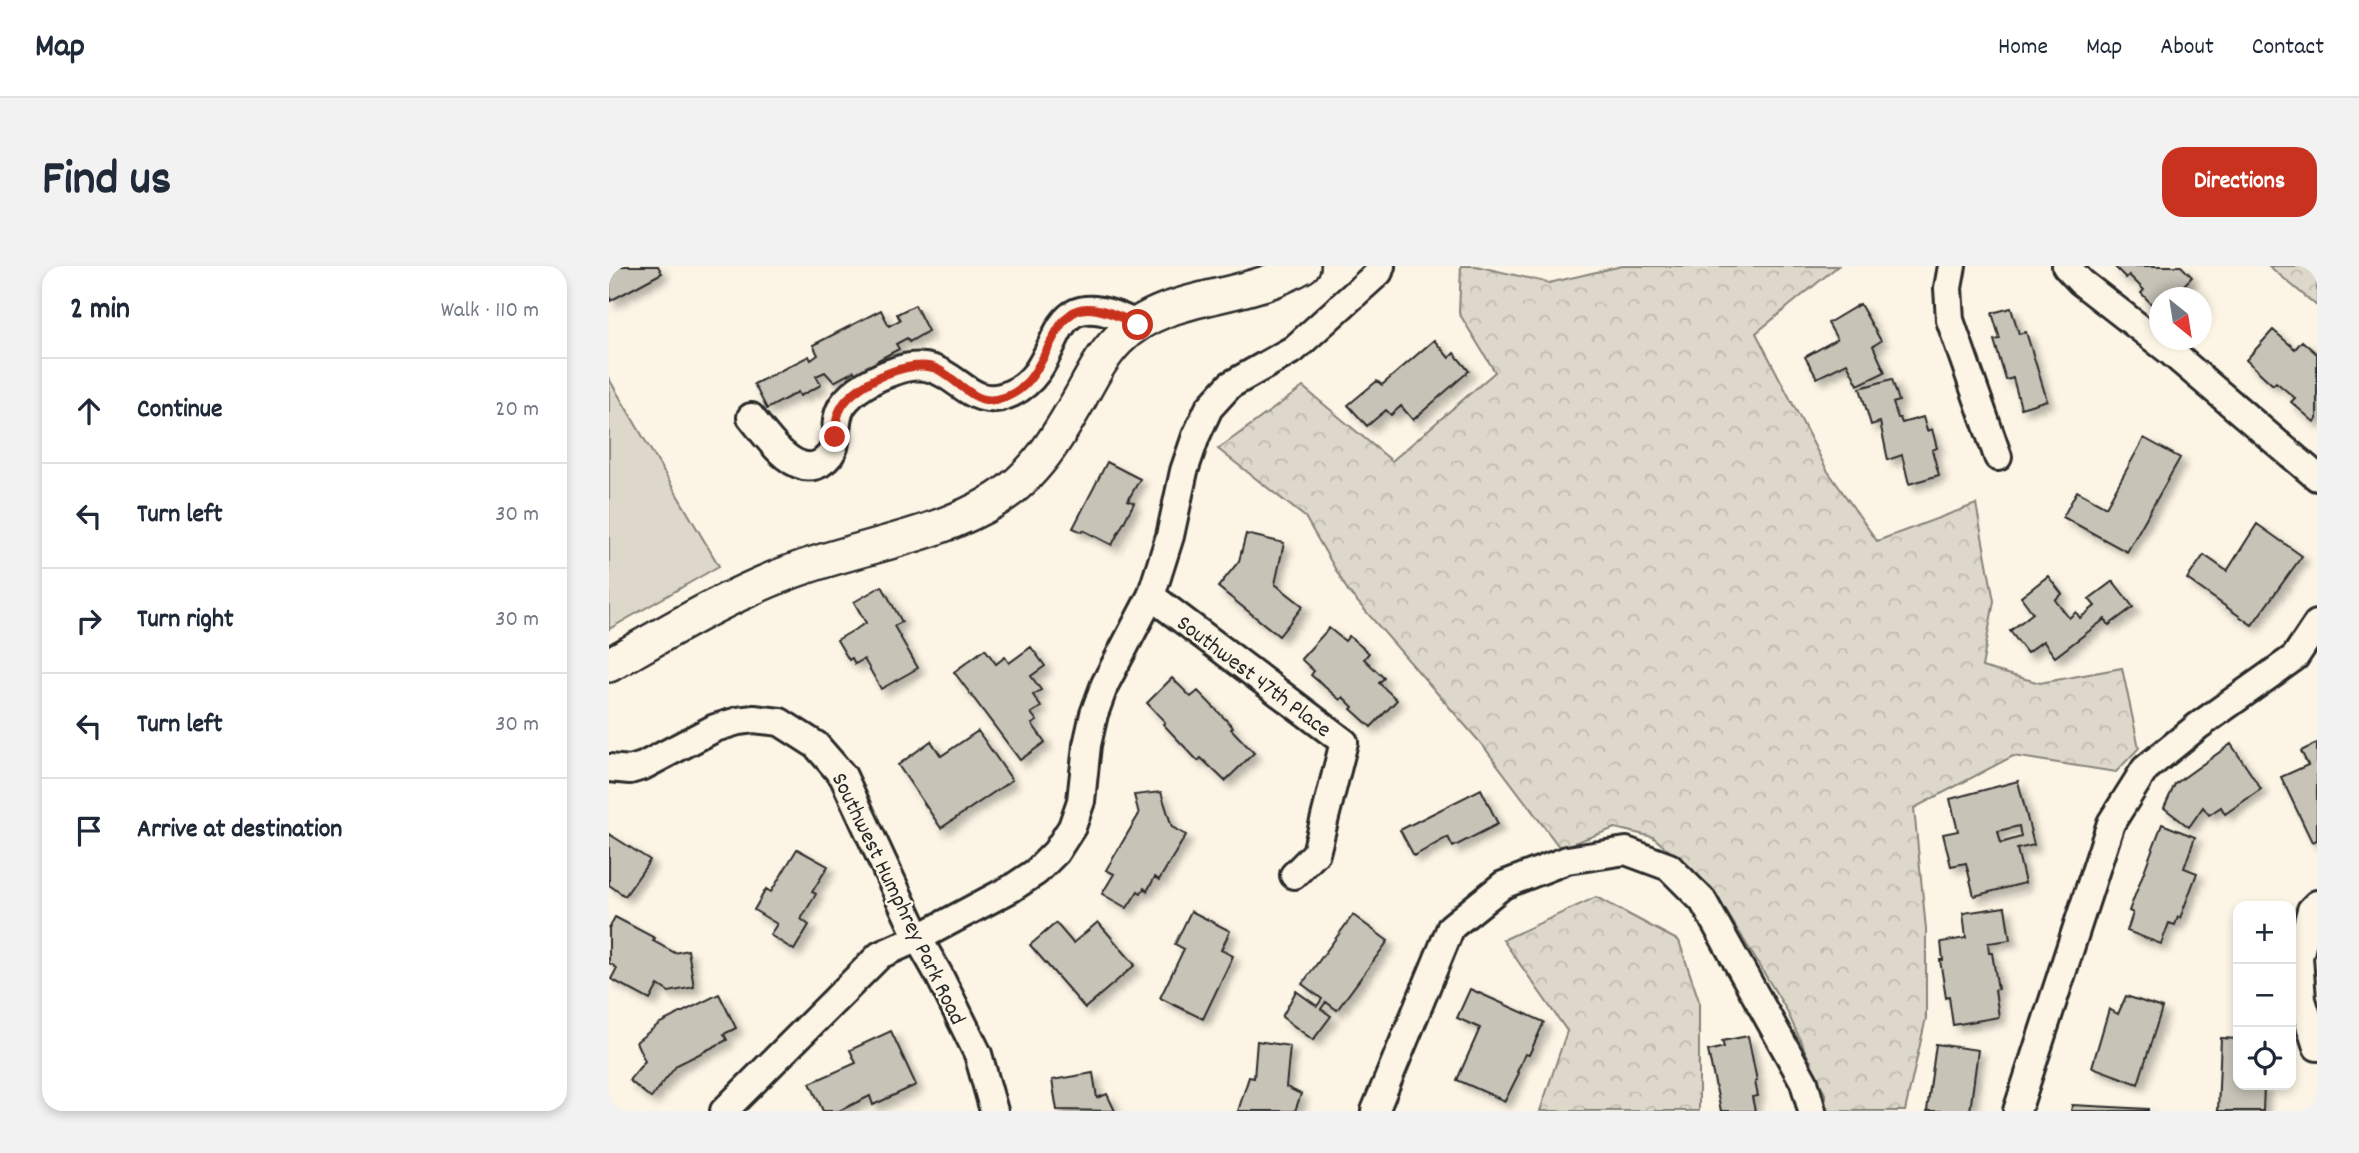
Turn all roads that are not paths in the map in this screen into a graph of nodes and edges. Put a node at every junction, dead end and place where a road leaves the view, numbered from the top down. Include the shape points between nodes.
1 (1303, 266) edge
2 (1381, 266) edge
3 (1952, 266) edge
4 (2066, 266) edge
5 (1138, 325) junction
6 (751, 416) dead end
7 (1998, 457) dead end
8 (2317, 477) edge
9 (1151, 596) junction
10 (2317, 624) edge
11 (609, 665) edge
12 (609, 768) edge
13 (1294, 875) dead end
14 (2317, 904) edge
15 (918, 938) junction
16 (2317, 1047) edge
17 (724, 1111) edge
18 (994, 1111) edge
19 (1375, 1111) edge
20 (1812, 1111) edge
21 (2017, 1111) edge

1 - 5 main road via 1274,281 1175,307
2 - 9 street via 1294,349 1230,385 1209,408 1184,471
3 - 7 street via 1950,320
4 - 8 street
5 - 6 street via 1097,310 1078,310 1063,322 1028,383 992,400 975,396 936,369 896,370 848,399 835,422 834,447 815,466 784,456
5 - 11 main road via 1118,339 1098,365 1041,458 999,498 942,525 794,570 749,589
9 - 13 street, Southwest 47th Place via 1343,742 1316,853
9 - 15 street via 1105,684 1087,745 1081,801 1056,852 1012,888
10 - 21 street via 2295,657 2145,769 2111,823
12 - 15 street, Southwest Humphrey Park Road via 643,766 715,728 738,721 768,720 792,728 816,745 843,776
14 - 16 street via 2311,910 2299,957 2302,1000
15 - 17 street via 880,955
15 - 18 street, Southwest Humphrey Park Road via 978,1054
19 - 20 street via 1451,927 1503,885 1567,860 1626,851 1669,867 1703,901 1804,1082

